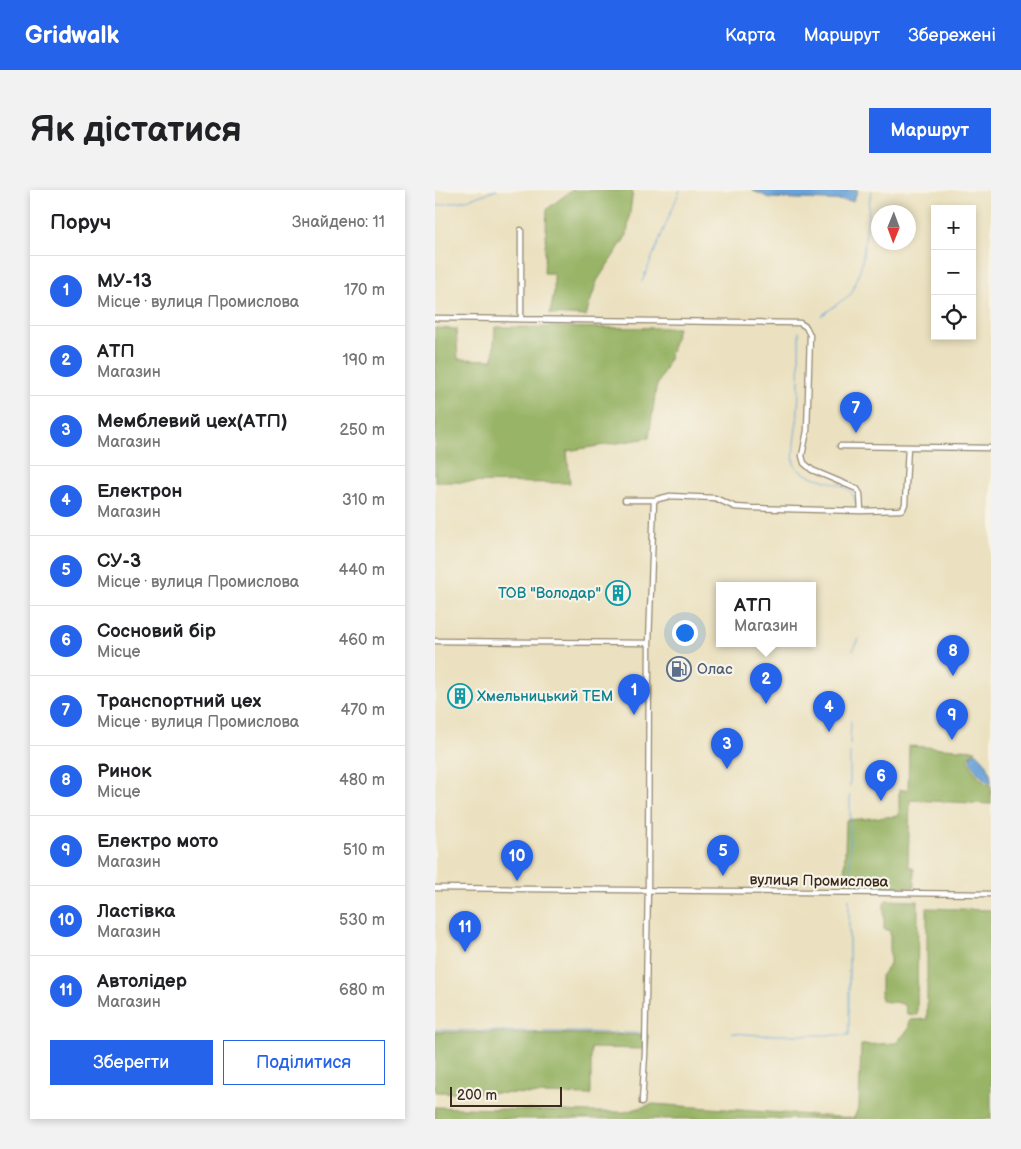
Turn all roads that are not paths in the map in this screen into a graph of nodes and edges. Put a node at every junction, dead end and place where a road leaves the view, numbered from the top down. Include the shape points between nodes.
1 (521, 230) dead end
2 (435, 318) edge
3 (521, 318) junction
4 (840, 446) dead end
5 (908, 447) junction
6 (991, 448) edge
7 (625, 500) dead end
8 (654, 500) junction
9 (861, 511) junction
10 (435, 641) edge
11 (649, 644) junction
12 (435, 888) edge
13 (647, 891) junction
14 (991, 894) edge
15 (642, 1102) dead end

1 - 3 street
2 - 3 street
3 - 9 street via 800,323 810,335 803,460 812,470 857,490
4 - 5 street
5 - 6 street
5 - 9 street via 904,507 900,510
7 - 8 street
8 - 9 street via 670,496 715,498 735,507
8 - 11 street
10 - 11 street
11 - 13 street
12 - 13 street, вулиця Промислова
13 - 14 street, вулиця Промислова
13 - 15 street

